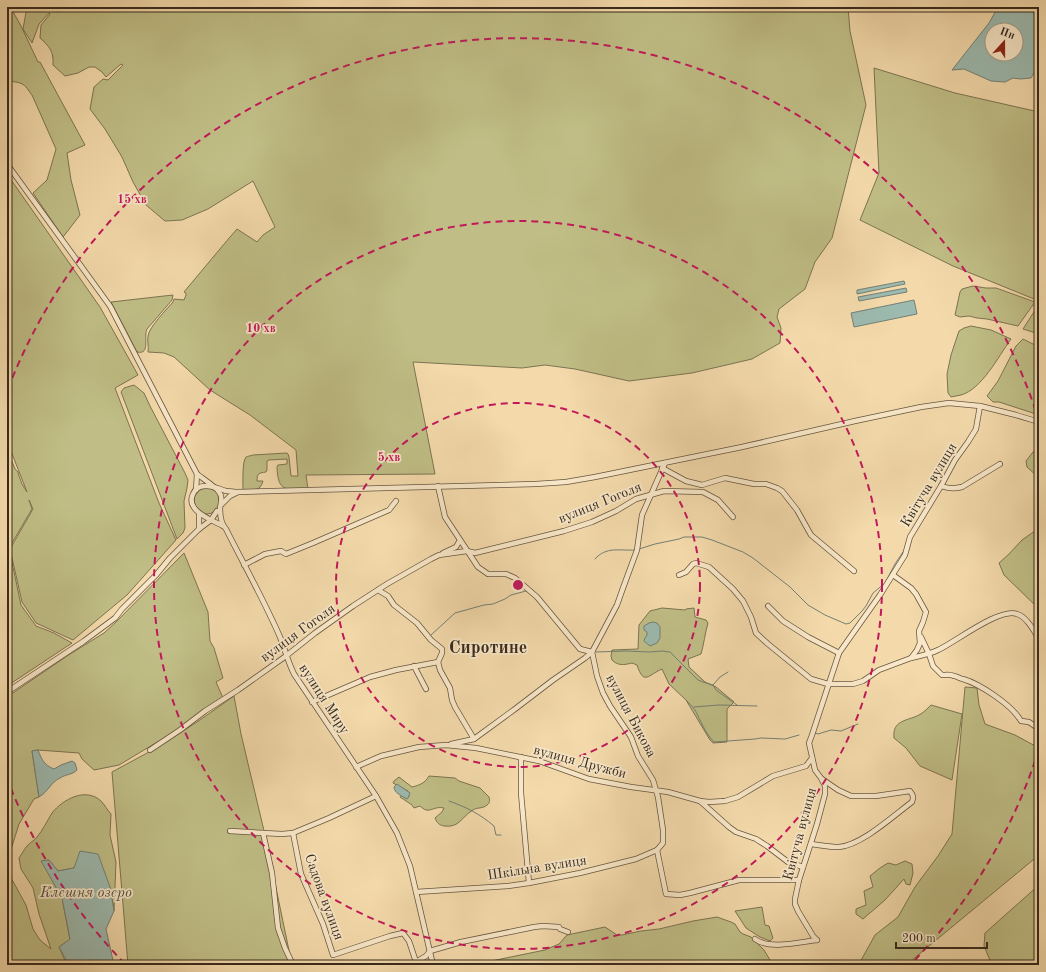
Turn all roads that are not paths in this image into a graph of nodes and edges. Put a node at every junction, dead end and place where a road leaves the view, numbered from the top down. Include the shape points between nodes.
1 (11, 7) edge
2 (7, 10) edge
3 (7, 164) edge
4 (980, 406) junction
5 (1039, 422) edge
6 (665, 463) junction
7 (1000, 464) dead end
8 (662, 468) junction
9 (197, 474) junction
10 (438, 486) junction
11 (941, 486) junction
12 (213, 487) junction
13 (196, 490) junction
14 (238, 492) junction
15 (652, 494) junction
16 (396, 501) dead end
17 (220, 506) junction
18 (217, 511) junction
19 (201, 514) junction
20 (733, 517) dead end
21 (211, 520) junction
22 (223, 526) junction
23 (199, 529) junction
24 (460, 540) junction
25 (467, 551) junction
26 (439, 556) junction
27 (244, 565) junction
28 (854, 571) dead end
29 (679, 575) dead end
30 (893, 575) junction
31 (387, 584) junction
32 (378, 590) junction
33 (388, 596) junction
34 (768, 606) dead end
35 (920, 634) junction
36 (1039, 639) edge
37 (592, 652) junction
38 (838, 653) junction
39 (929, 654) junction
40 (286, 656) junction
41 (911, 658) junction
42 (438, 662) junction
43 (414, 666) junction
44 (828, 684) junction
45 (426, 689) dead end
46 (7, 692) edge
47 (312, 702) junction
48 (1039, 729) edge
49 (474, 739) junction
50 (446, 745) junction
51 (150, 750) dead end
52 (521, 757) junction
53 (812, 758) junction
54 (356, 767) junction
55 (822, 779) junction
56 (656, 791) junction
57 (376, 796) junction
58 (700, 801) junction
59 (230, 831) dead end
60 (263, 832) junction
61 (292, 833) junction
62 (811, 844) junction
63 (658, 850) junction
64 (803, 867) junction
65 (799, 880) junction
66 (528, 883) junction
67 (416, 892) junction
68 (568, 932) dead end
69 (755, 939) dead end
70 (430, 951) junction
71 (416, 962) junction
72 (293, 965) edge
73 (410, 965) edge
74 (434, 965) edge

1 - 2 street
3 - 9 street via 110,306
4 - 5 street
4 - 6 street via 949,403 921,407
4 - 11 street, Квітуча вулиця via 976,429
6 - 8 street
6 - 10 street via 566,482
7 - 11 street via 962,487 950,489
8 - 15 street
8 - 28 street via 686,481 702,485 725,478 774,486 782,491 792,504 811,535
9 - 12 street
9 - 13 street
10 - 14 street
10 - 24 street via 445,516
11 - 30 street, Квітуча вулиця via 910,537 905,555
12 - 13 street via 203,486
12 - 14 street
12 - 17 street via 220,494
13 - 19 street via 192,504
14 - 17 street
15 - 20 street, вулиця Гоголя via 664,491 703,492 718,500
15 - 25 street, вулиця Гоголя via 636,499 592,522 564,531 475,554
15 - 37 street via 642,515 637,550 617,605
16 - 27 street via 388,510 313,543 286,554 281,551 265,554
17 - 18 street
17 - 22 street
18 - 19 street via 210,515
18 - 21 street
19 - 21 street
19 - 23 street
21 - 22 street
21 - 23 street
22 - 27 street, вулиця Миру
23 - 46 street via 115,618
24 - 25 street
24 - 26 street via 456,547
25 - 26 street, вулиця Гоголя
25 - 37 street via 478,567 488,574 506,574 515,578 537,597 580,649
26 - 31 street, вулиця Гоголя
27 - 40 street, вулиця Миру via 270,615
29 - 44 street via 696,563 710,567 743,601 756,632 768,644 811,679
30 - 35 street via 911,588 926,612
30 - 38 street, Квітуча вулиця
31 - 32 street, вулиця Гоголя
31 - 33 street
32 - 33 street
32 - 40 street, вулиця Гоголя
33 - 42 street via 394,605 417,623 442,649
34 - 38 street via 783,621
35 - 39 street
35 - 41 street via 920,643
36 - 39 street via 1019,614 1012,612 970,630 954,642
37 - 49 street
37 - 56 street, вулиця Бикова via 596,676 603,693 631,737
38 - 44 street, Квітуча вулиця
39 - 41 street
39 - 48 street via 933,666 942,674 967,680 996,696 1021,721 1029,722
40 - 47 street, вулиця Миру
40 - 51 street, вулиця Гоголя
41 - 44 street via 879,670 863,681 853,684
42 - 43 street
42 - 49 street via 450,688 455,707
43 - 45 street
43 - 47 street via 370,677
44 - 53 street, Квітуча вулиця via 809,743
47 - 54 street, вулиця Миру
49 - 50 street
50 - 52 street, вулиця Дружби
50 - 54 street, вулиця Дружби via 419,747 381,756
52 - 56 street, вулиця Дружби via 589,779
52 - 66 street
53 - 55 street, Квітуча вулиця
53 - 58 street, вулиця Дружби via 806,766 774,776 738,797 725,801
54 - 57 street, вулиця Миру
55 - 62 street, Квітуча вулиця via 826,786 825,794
55 - 62 street via 851,796 876,796 910,791 914,798 868,835 856,841 840,847
56 - 58 street, вулиця Дружби
56 - 63 street, вулиця Бикова via 663,830 663,843
57 - 61 street
57 - 67 street, вулиця Миру via 404,848
58 - 64 street via 736,832 756,839 788,862
59 - 60 street
60 - 61 street
60 - 72 street via 272,873 278,928
61 - 71 street, Садова вулиця via 301,874 333,955 403,933 409,941
62 - 64 street, Квітуча вулиця
63 - 65 street, вулиця Бикова via 666,894 690,893 739,880
63 - 66 street, Шкільна вулиця via 636,859
64 - 65 street, Квітуча вулиця
65 - 69 street, Квітуча вулиця via 796,908 817,940 765,944
66 - 67 street, Шкільна вулиця
67 - 70 street
68 - 70 street via 559,927 534,927
70 - 71 street
70 - 74 street
71 - 73 street

